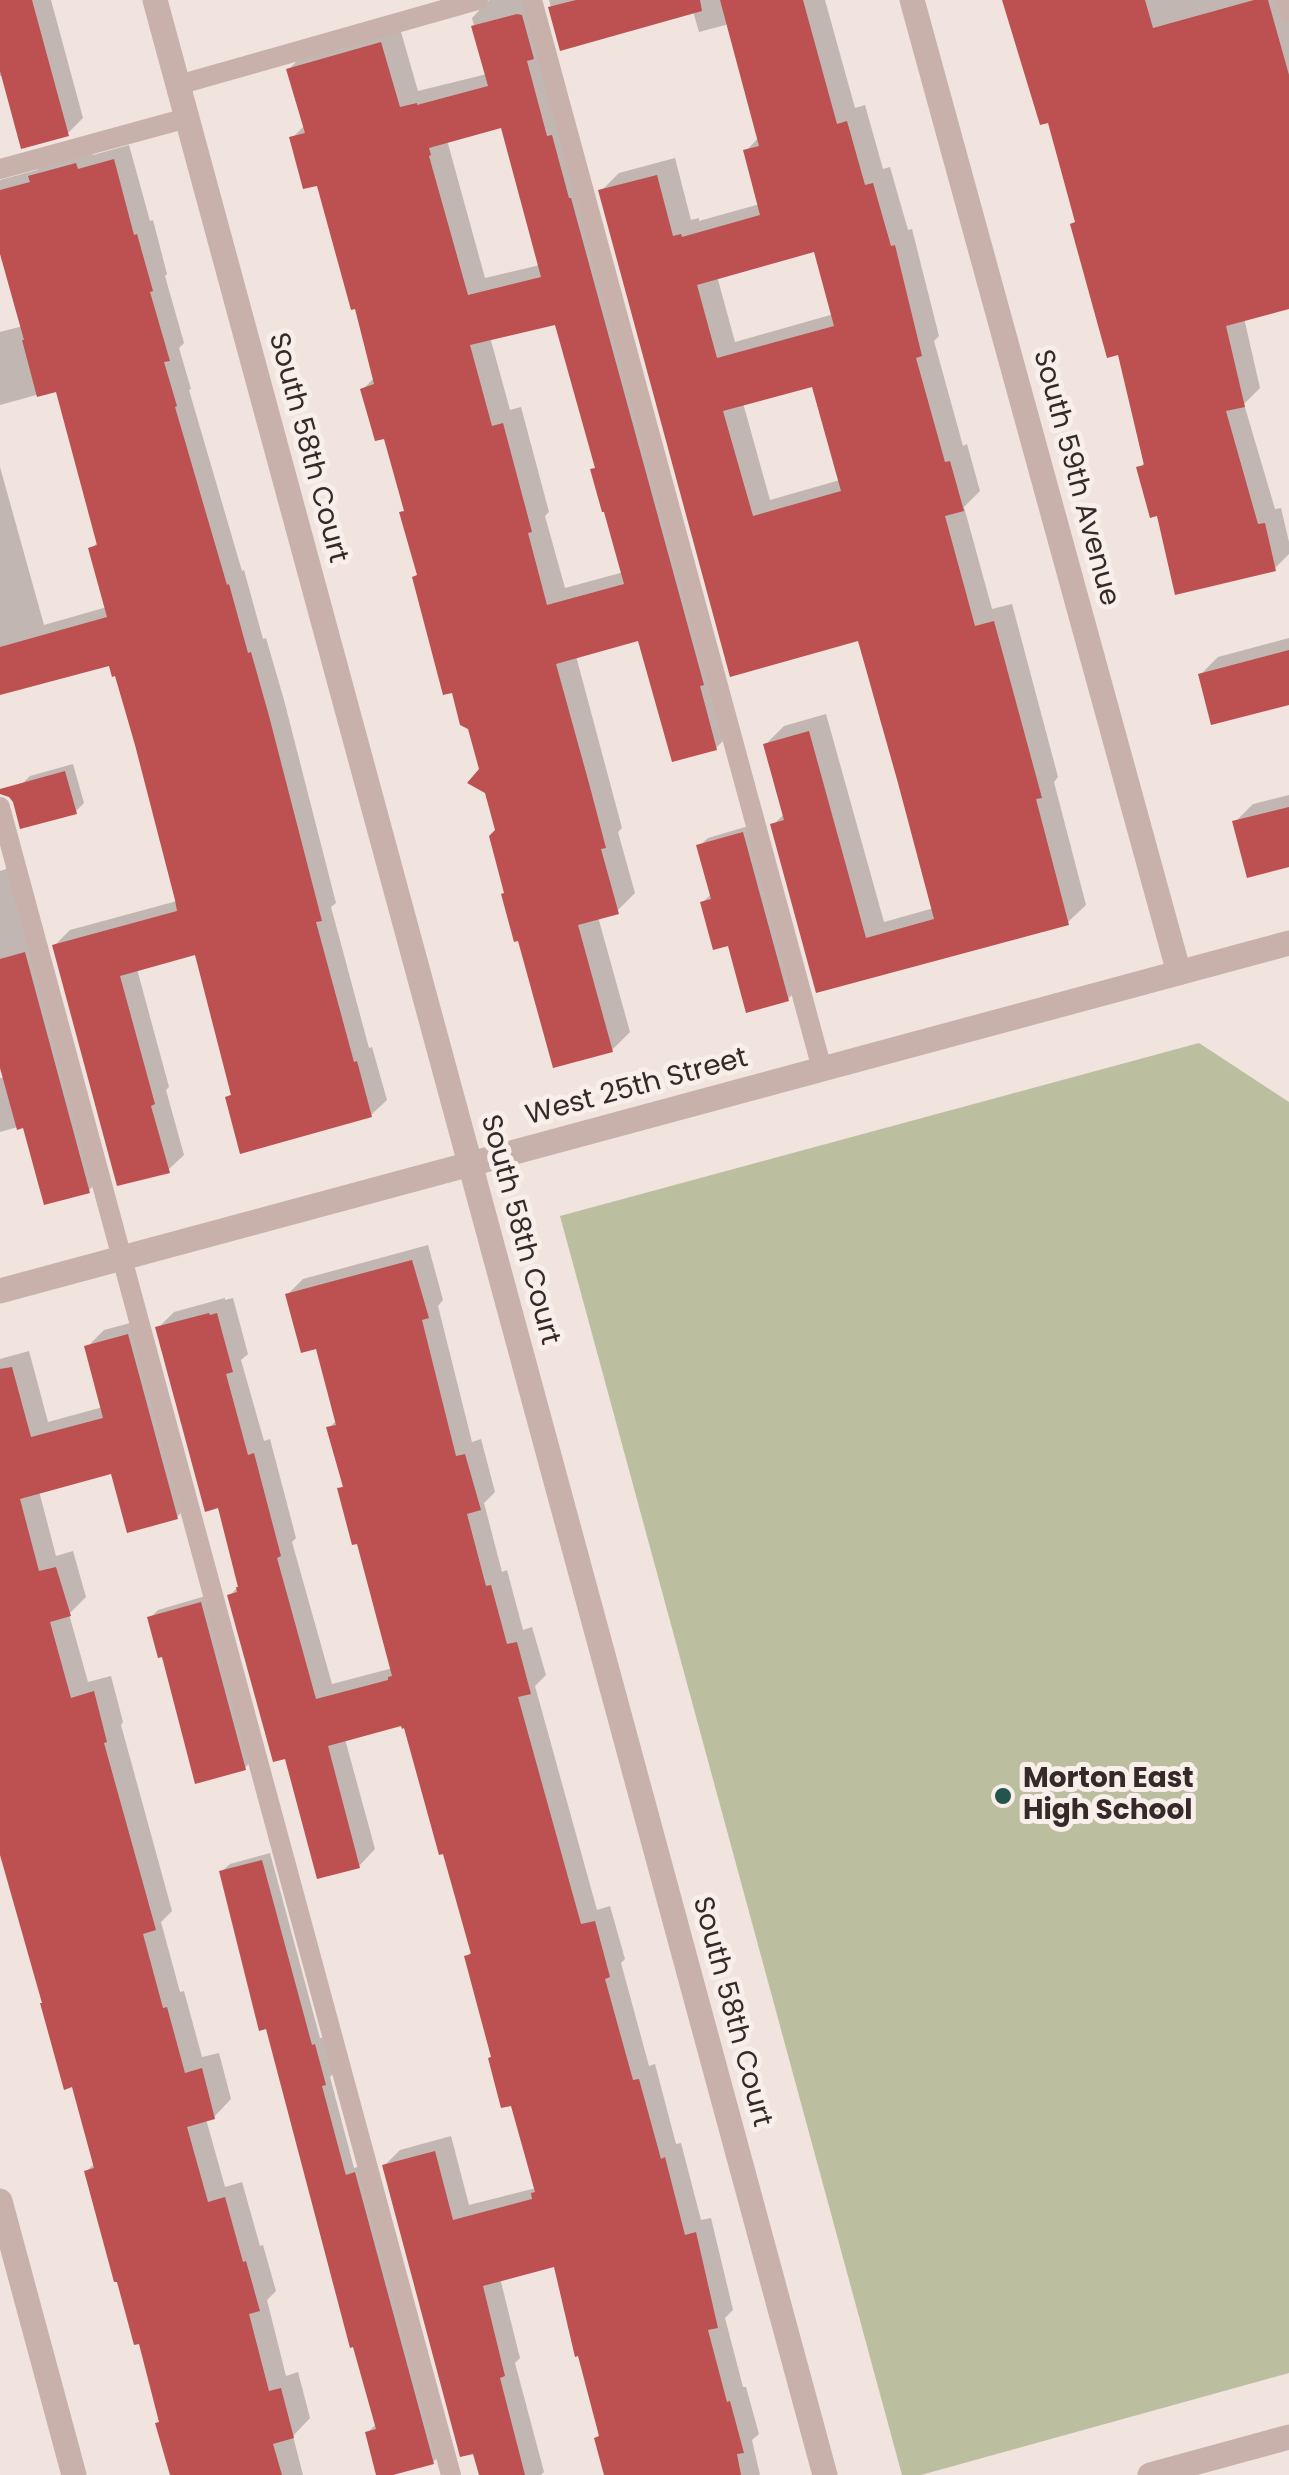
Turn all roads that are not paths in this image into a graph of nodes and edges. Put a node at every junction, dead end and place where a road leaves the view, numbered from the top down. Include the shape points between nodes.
1 (155, 0) edge
2 (478, 0) edge
3 (532, 0) edge
4 (912, 0) edge
5 (1286, 0) edge
6 (1289, 12) edge
7 (178, 85) junction
8 (187, 118) junction
9 (0, 169) edge
10 (0, 807) edge
11 (1289, 943) edge
12 (1180, 972) junction
13 (822, 1069) junction
14 (470, 1164) junction
15 (122, 1258) junction
16 (0, 1291) edge
17 (0, 2201) edge
18 (1289, 2437) edge
19 (1201, 2468) edge
20 (74, 2475) edge
21 (451, 2475) edge
22 (825, 2475) edge
23 (1150, 2475) edge

1 - 7 street, South 58th Court
2 - 7 lane
3 - 13 lane
4 - 12 street, South 59th Avenue
5 - 6 lane
7 - 8 street, South 58th Court
8 - 9 lane
8 - 14 street, South 58th Court
10 - 15 lane
11 - 12 street, West 25th Street
12 - 13 street, West 25th Street
13 - 14 street, West 25th Street
14 - 15 street, West 25th Street
14 - 22 street, South 58th Court
15 - 16 street, West 25th Street
15 - 21 lane
17 - 20 street
18 - 19 street
19 - 23 street

